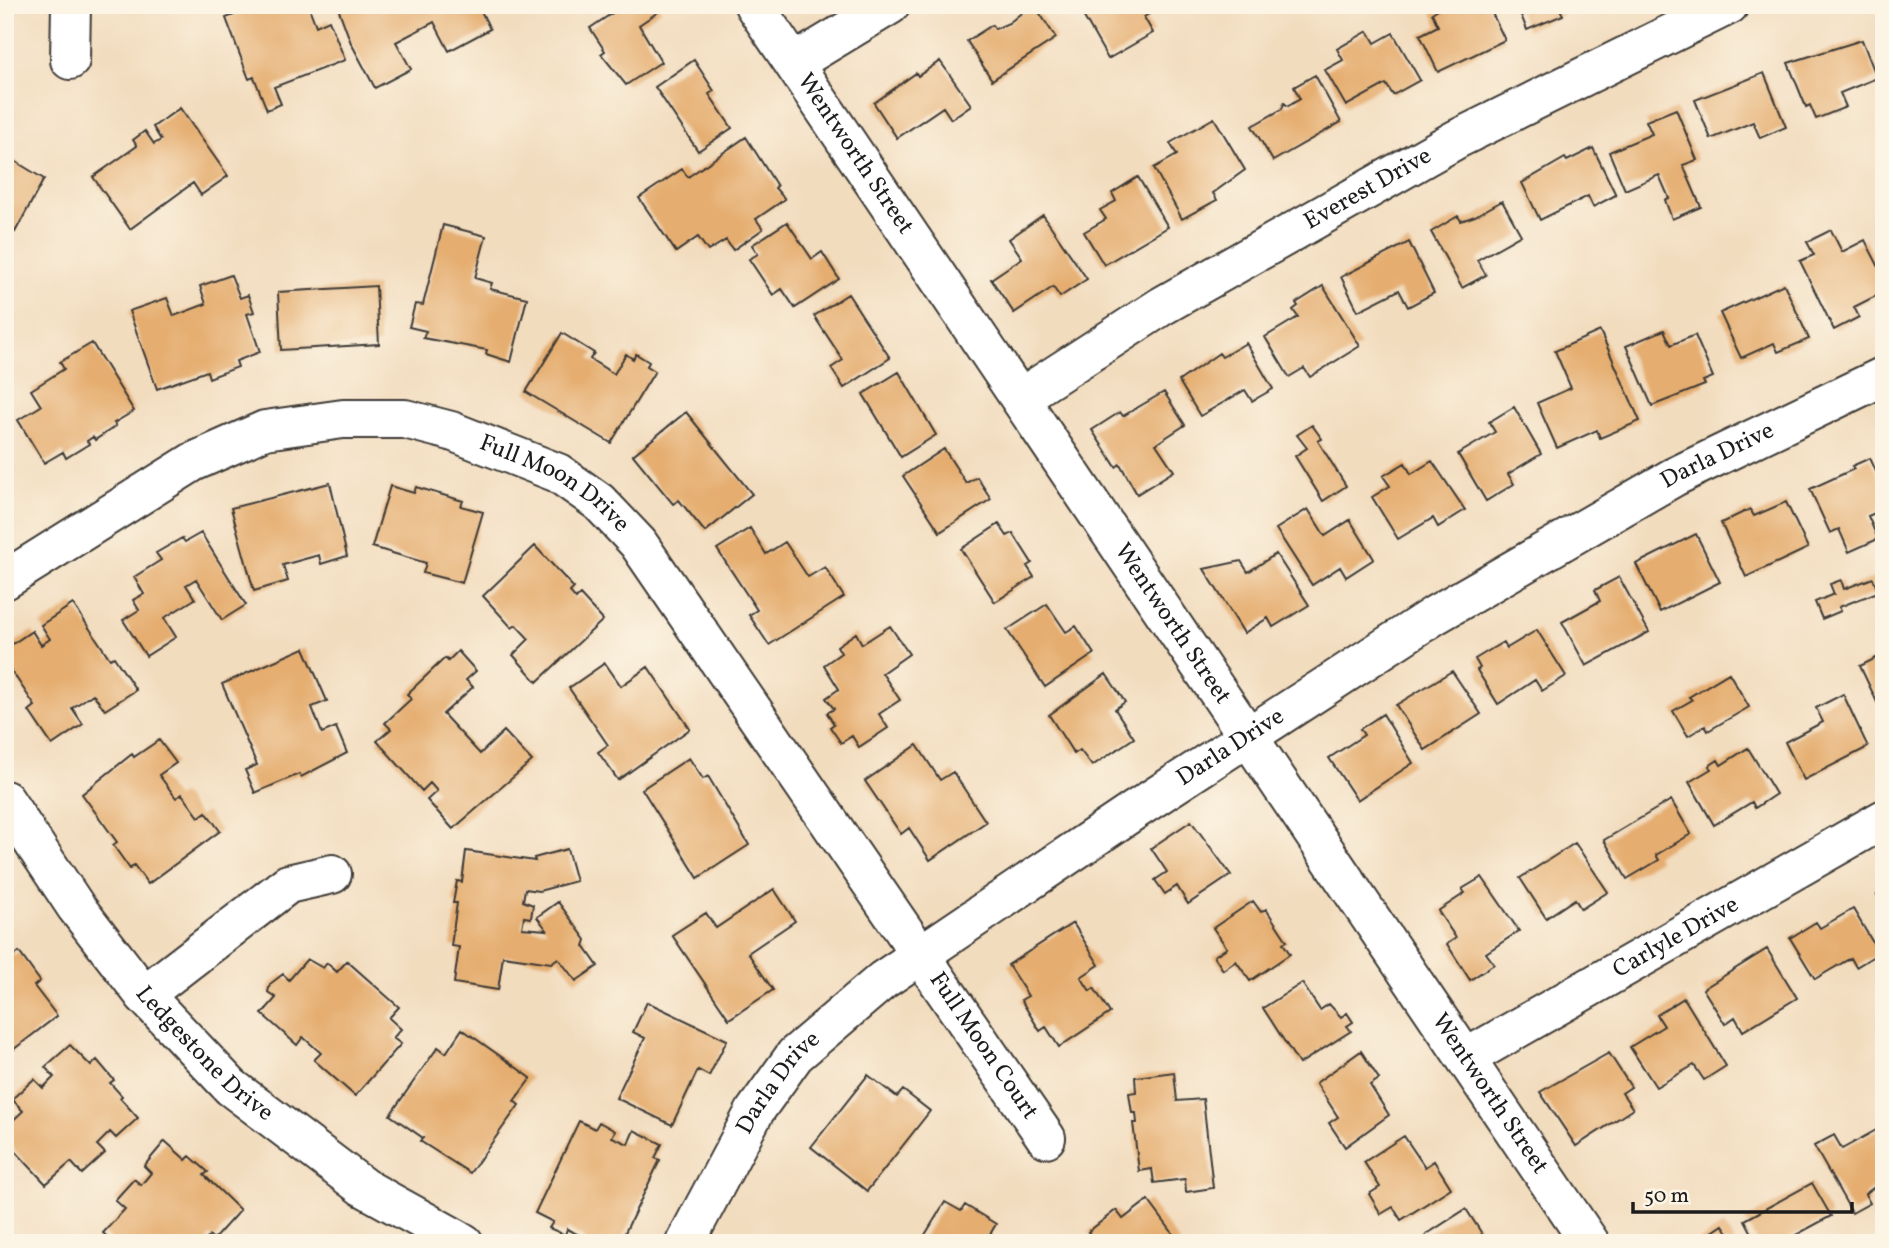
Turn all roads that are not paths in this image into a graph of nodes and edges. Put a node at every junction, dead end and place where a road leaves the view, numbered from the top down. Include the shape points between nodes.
1 (71, 5) edge
2 (754, 5) edge
3 (890, 5) edge
4 (1729, 5) edge
5 (70, 60) dead end
6 (793, 63) junction
7 (1884, 376) edge
8 (1020, 398) junction
9 (5, 580) edge
10 (1250, 736) junction
11 (5, 800) edge
12 (1884, 819) edge
13 (332, 874) dead end
14 (920, 955) junction
15 (144, 995) junction
16 (1466, 1058) junction
17 (1046, 1138) dead end
18 (459, 1242) edge
19 (685, 1243) edge
20 (1590, 1243) edge

1 - 5 street
2 - 6 street, Wentworth Street
3 - 6 street
4 - 8 street, Everest Drive via 1457,139 1162,306
6 - 8 street, Wentworth Street
7 - 10 street, Darla Drive via 1674,477 1435,615
8 - 10 street, Wentworth Street
9 - 14 street, Full Moon Drive via 193,462 265,430 343,419 405,419 451,431 547,468 599,502 638,543
10 - 14 street, Darla Drive
10 - 16 street, Wentworth Street
11 - 15 street, Ledgestone Drive via 76,907
12 - 16 street, Carlyle Drive
13 - 15 street via 288,884
14 - 17 street, Full Moon Court
14 - 19 street, Darla Drive via 883,980 795,1055 755,1111
15 - 18 street, Ledgestone Drive via 231,1087 363,1187
16 - 20 street, Wentworth Street

